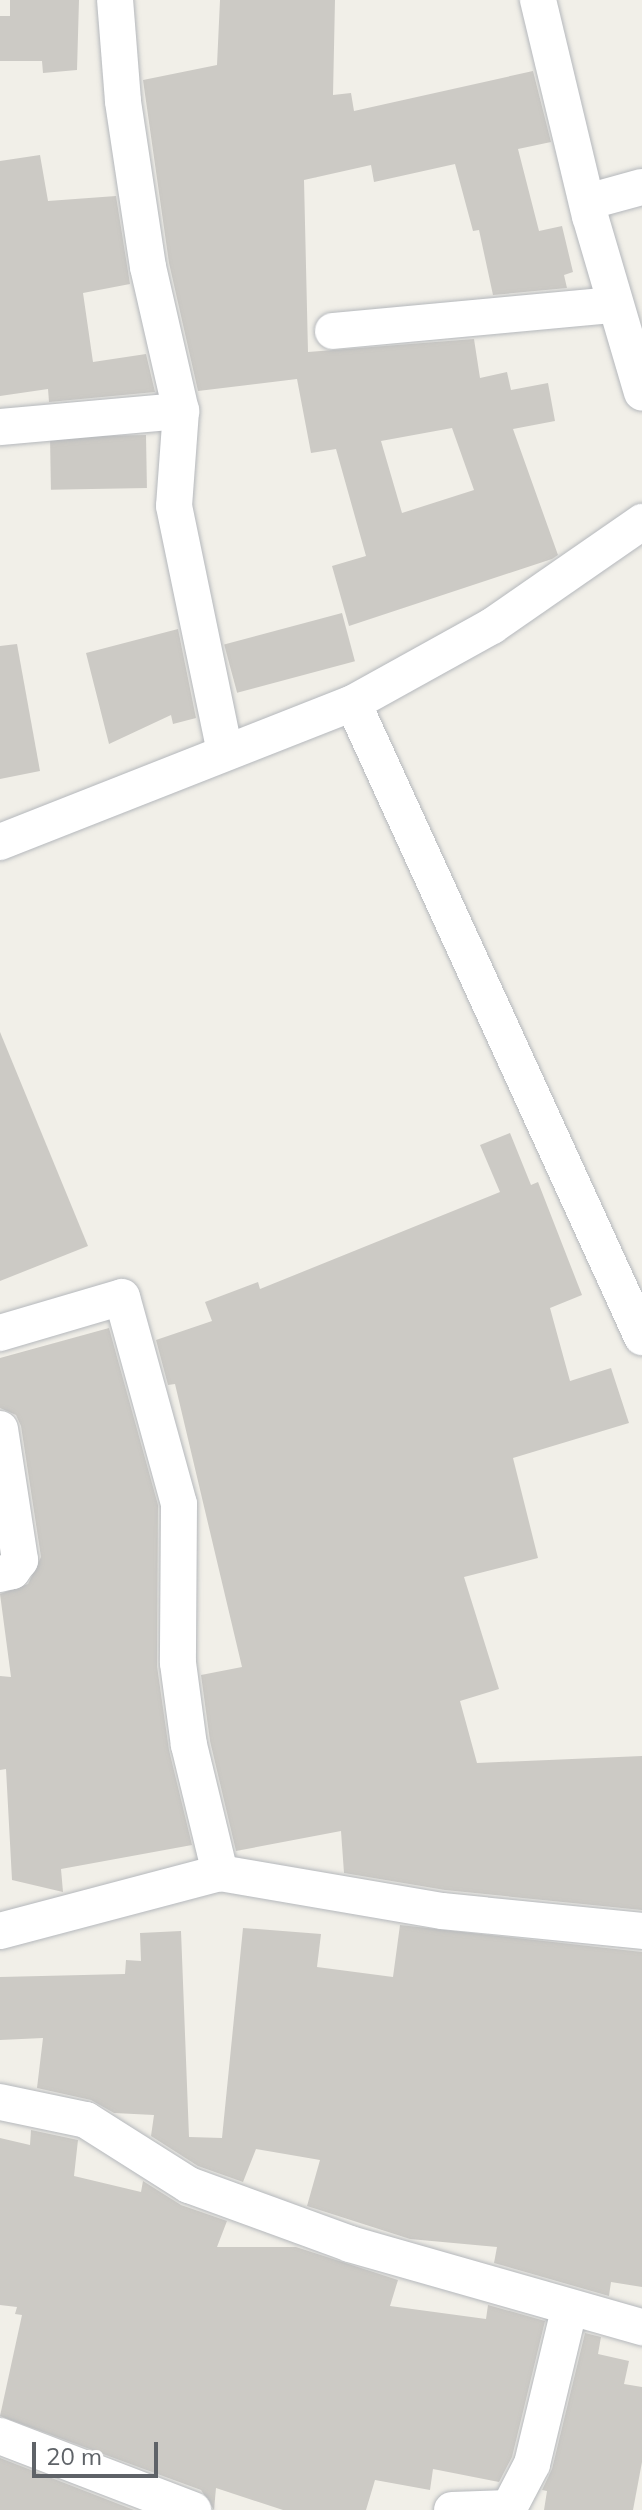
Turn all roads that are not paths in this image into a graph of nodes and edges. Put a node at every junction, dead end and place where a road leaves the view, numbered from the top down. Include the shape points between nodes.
1 (115, 0) edge
2 (538, 0) edge
3 (642, 187) edge
4 (587, 202) junction
5 (615, 305) junction
6 (333, 331) dead end
7 (642, 393) edge
8 (181, 411) junction
9 (0, 427) edge
10 (642, 522) edge
11 (353, 703) junction
12 (225, 752) junction
13 (0, 842) edge
14 (639, 1321) edge
15 (0, 1333) edge
16 (0, 1429) edge
17 (0, 1574) edge
18 (220, 1873) junction
19 (0, 1931) edge
20 (642, 1931) edge
21 (0, 2102) edge
22 (569, 2310) junction
23 (642, 2327) edge
24 (0, 2436) edge
25 (193, 2510) edge
26 (452, 2510) edge

1 - 8 street via 123,101 148,267
2 - 4 street
3 - 4 street
4 - 5 street
5 - 6 street
5 - 7 street
8 - 9 street
8 - 12 street via 174,506
10 - 11 street via 492,626
11 - 12 street
11 - 14 street
12 - 13 street
15 - 18 street via 122,1297 179,1504 178,1663 189,1745
16 - 17 street via 20,1560 12,1571
18 - 19 street
18 - 20 street via 442,1911
21 - 22 street via 86,2120 189,2185 247,2207
22 - 23 street
22 - 26 street via 532,2464 509,2508
24 - 25 street

